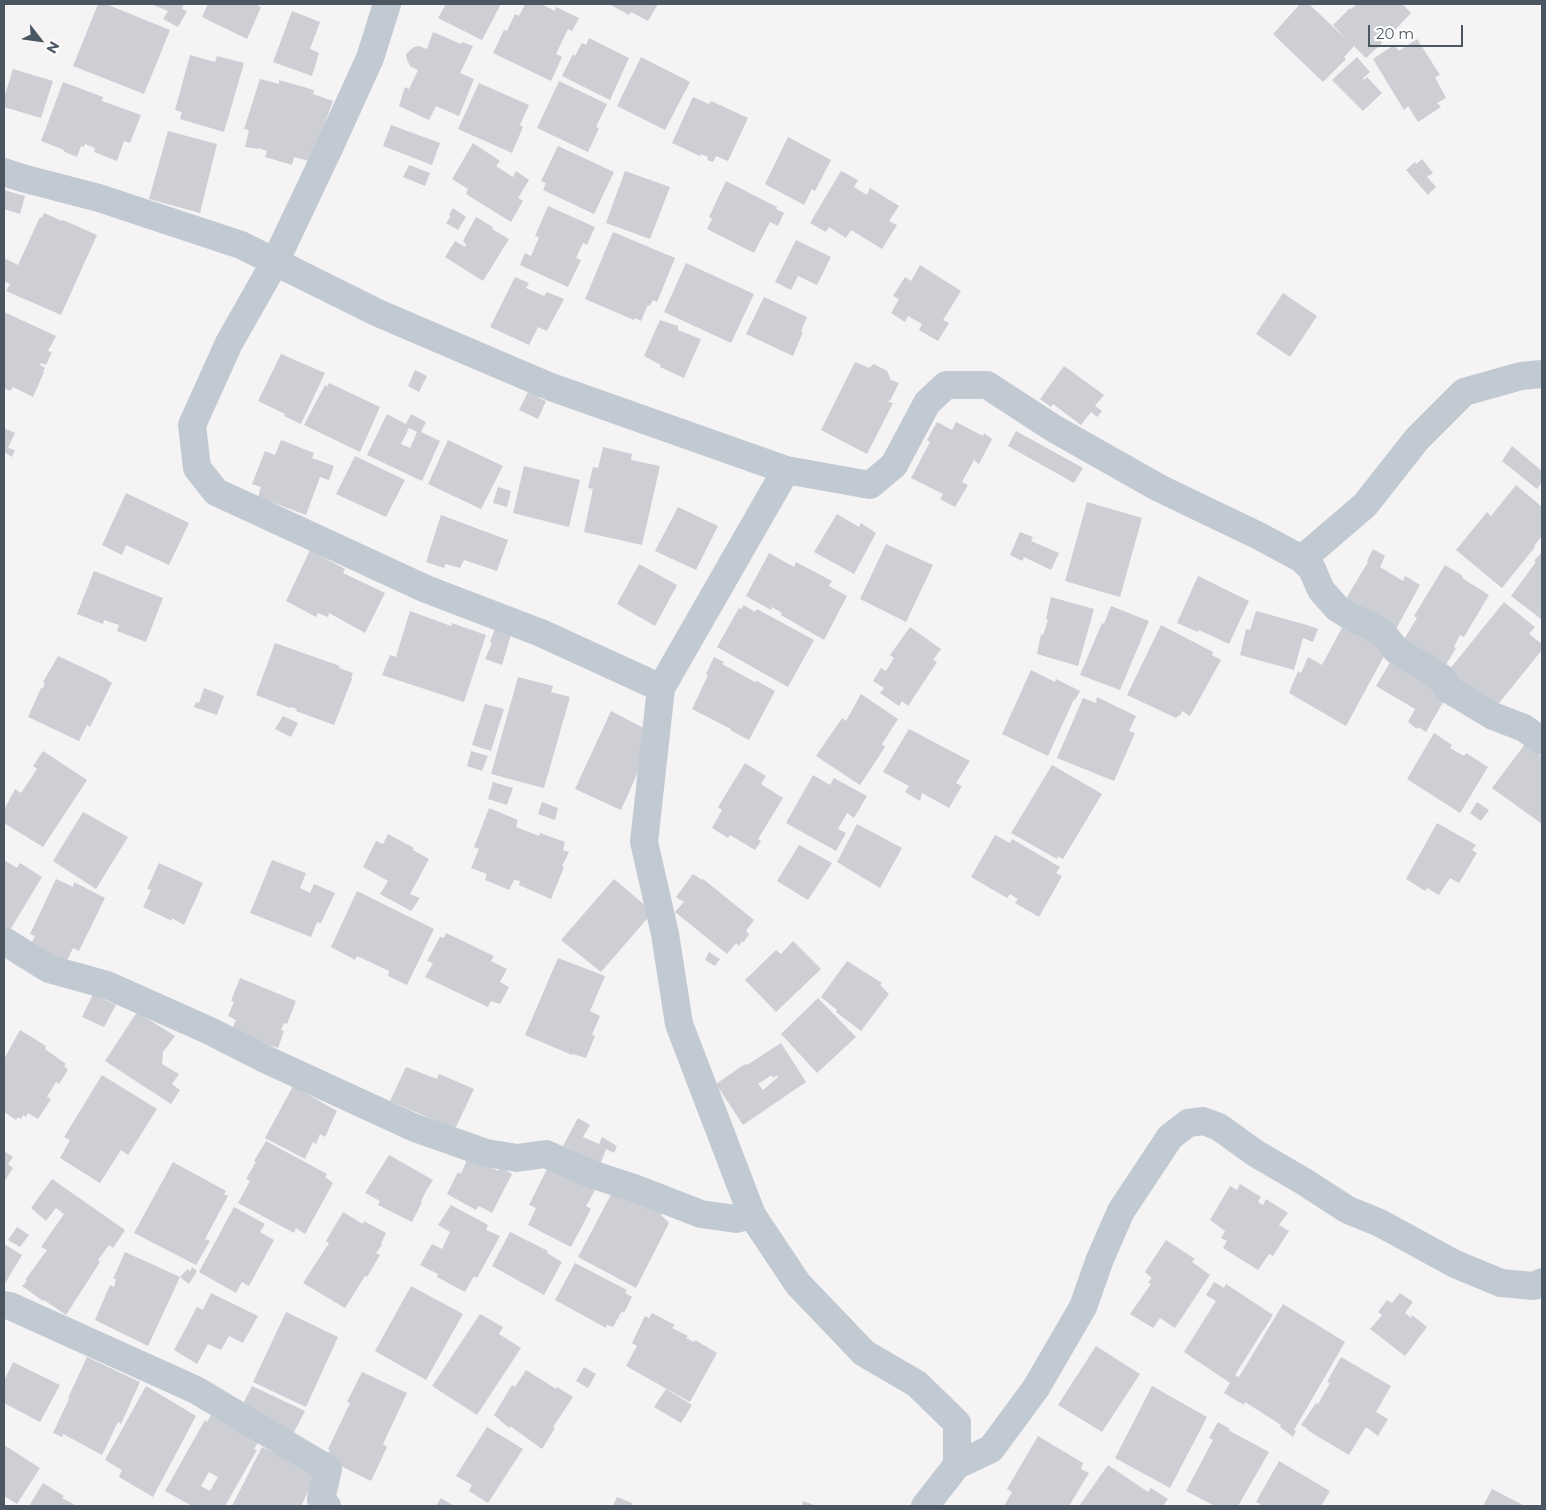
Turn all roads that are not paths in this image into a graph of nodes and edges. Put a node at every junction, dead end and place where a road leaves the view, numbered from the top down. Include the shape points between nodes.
1 (387, 4) edge
2 (4, 172) edge
3 (275, 262) junction
4 (1542, 374) edge
5 (786, 470) junction
6 (1302, 559) junction
7 (661, 688) junction
8 (1542, 741) edge
9 (4, 941) edge
10 (752, 1214) junction
11 (1542, 1282) edge
12 (4, 1305) edge
13 (957, 1465) junction
14 (934, 1504) edge
15 (328, 1506) edge

1 - 3 street via 370,58
2 - 3 street via 99,198 241,245
3 - 5 street via 378,313 550,387
3 - 7 street via 229,343 192,425 198,468 216,492 426,588 541,633
4 - 6 street via 1521,376 1464,392 1417,439 1365,505
5 - 6 street via 870,485 894,465 927,403 946,385 986,385 1053,428 1159,488
5 - 7 street
6 - 8 street via 1337,608 1382,632 1396,650 1442,678 1448,689 1493,716 1524,728
7 - 10 street via 644,842 665,934 679,1024
9 - 10 street via 49,969 107,985 415,1128 486,1153 517,1158 546,1154 701,1214 736,1219
10 - 13 street via 798,1284 864,1354 917,1384 957,1423
11 - 13 street via 1534,1286 1501,1283 1455,1264 1380,1223 1348,1210 1219,1127 1203,1121 1188,1123 1170,1137 1121,1211 1083,1307 1036,1388 991,1449
12 - 15 street via 196,1390 328,1469 321,1500
13 - 14 street

